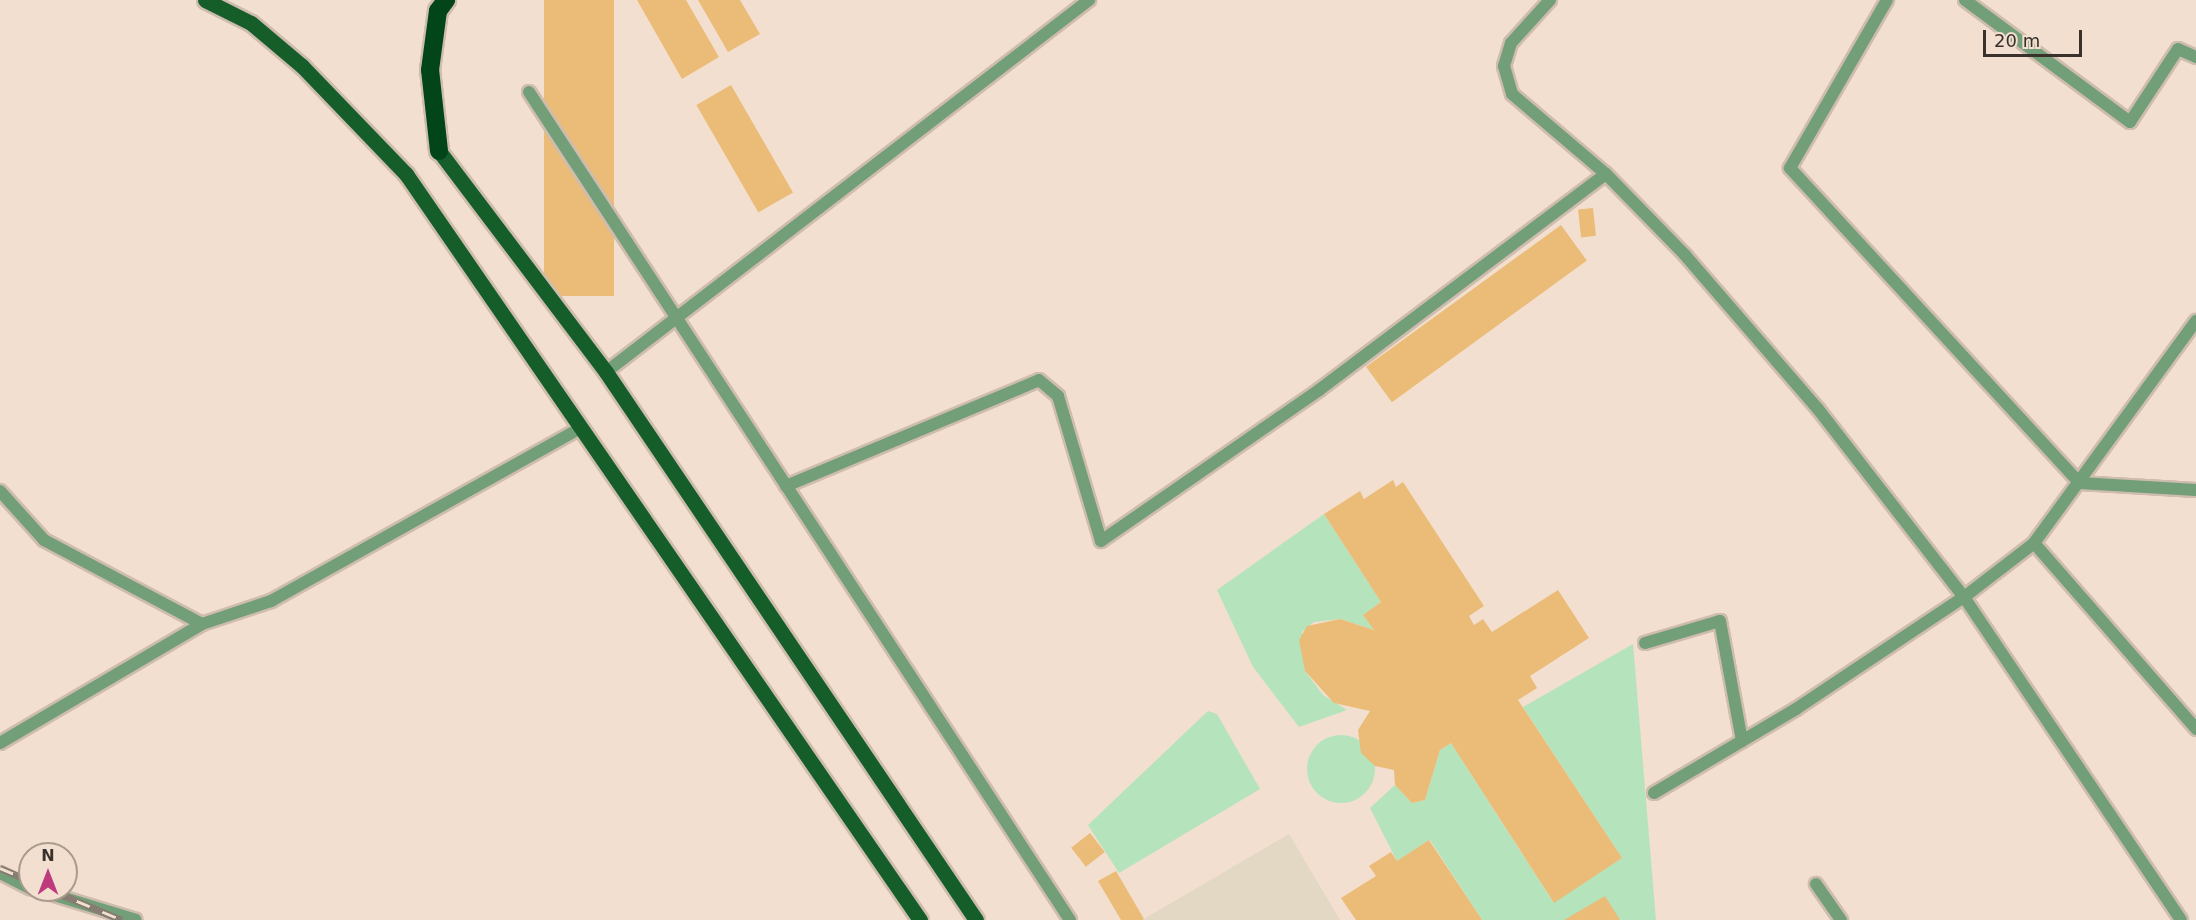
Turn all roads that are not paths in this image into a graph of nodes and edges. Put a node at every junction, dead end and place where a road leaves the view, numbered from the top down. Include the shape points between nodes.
1 (206, 0) edge
2 (446, 0) edge
3 (1089, 0) edge
4 (1550, 0) edge
5 (1887, 0) edge
6 (1965, 0) edge
7 (2196, 57) edge
8 (529, 92) dead end
9 (439, 152) joint
10 (1606, 174) junction
11 (675, 318) junction
12 (2196, 321) edge
13 (606, 372) junction
14 (580, 428) junction
15 (2080, 483) junction
16 (786, 486) junction
17 (0, 490) edge
18 (2196, 490) edge
19 (2034, 543) junction
20 (1964, 597) junction
21 (202, 624) junction
22 (1645, 643) dead end
23 (2196, 729) edge
24 (1742, 741) junction
25 (0, 743) edge
26 (1654, 793) dead end
27 (0, 873) edge
28 (18, 882) edge
29 (1816, 884) dead end
30 (77, 902) edge
31 (136, 920) edge
32 (920, 920) edge
33 (976, 920) edge
34 (1070, 920) edge
35 (1841, 920) edge
36 (2181, 920) edge

1 - 14 main road via 251,23 374,138 406,174
2 - 9 highway via 438,11 430,70
3 - 11 street
4 - 10 street via 1511,43 1504,66 1507,84
5 - 15 street via 1790,168
6 - 7 street via 2130,122 2178,49
8 - 11 street
9 - 13 main road
10 - 16 street via 1319,390 1101,541 1058,396 1039,380
10 - 20 street via 1685,255 1818,409
11 - 13 street
11 - 16 street
12 - 15 street
13 - 33 main road
14 - 21 street via 271,601
14 - 32 main road
15 - 18 street
15 - 19 street
16 - 34 street
17 - 21 street via 44,540
19 - 20 street
19 - 23 street
20 - 24 street
20 - 36 street
21 - 25 street
22 - 24 street via 1720,621
24 - 26 street
27 - 28 street
29 - 35 street
30 - 31 street

